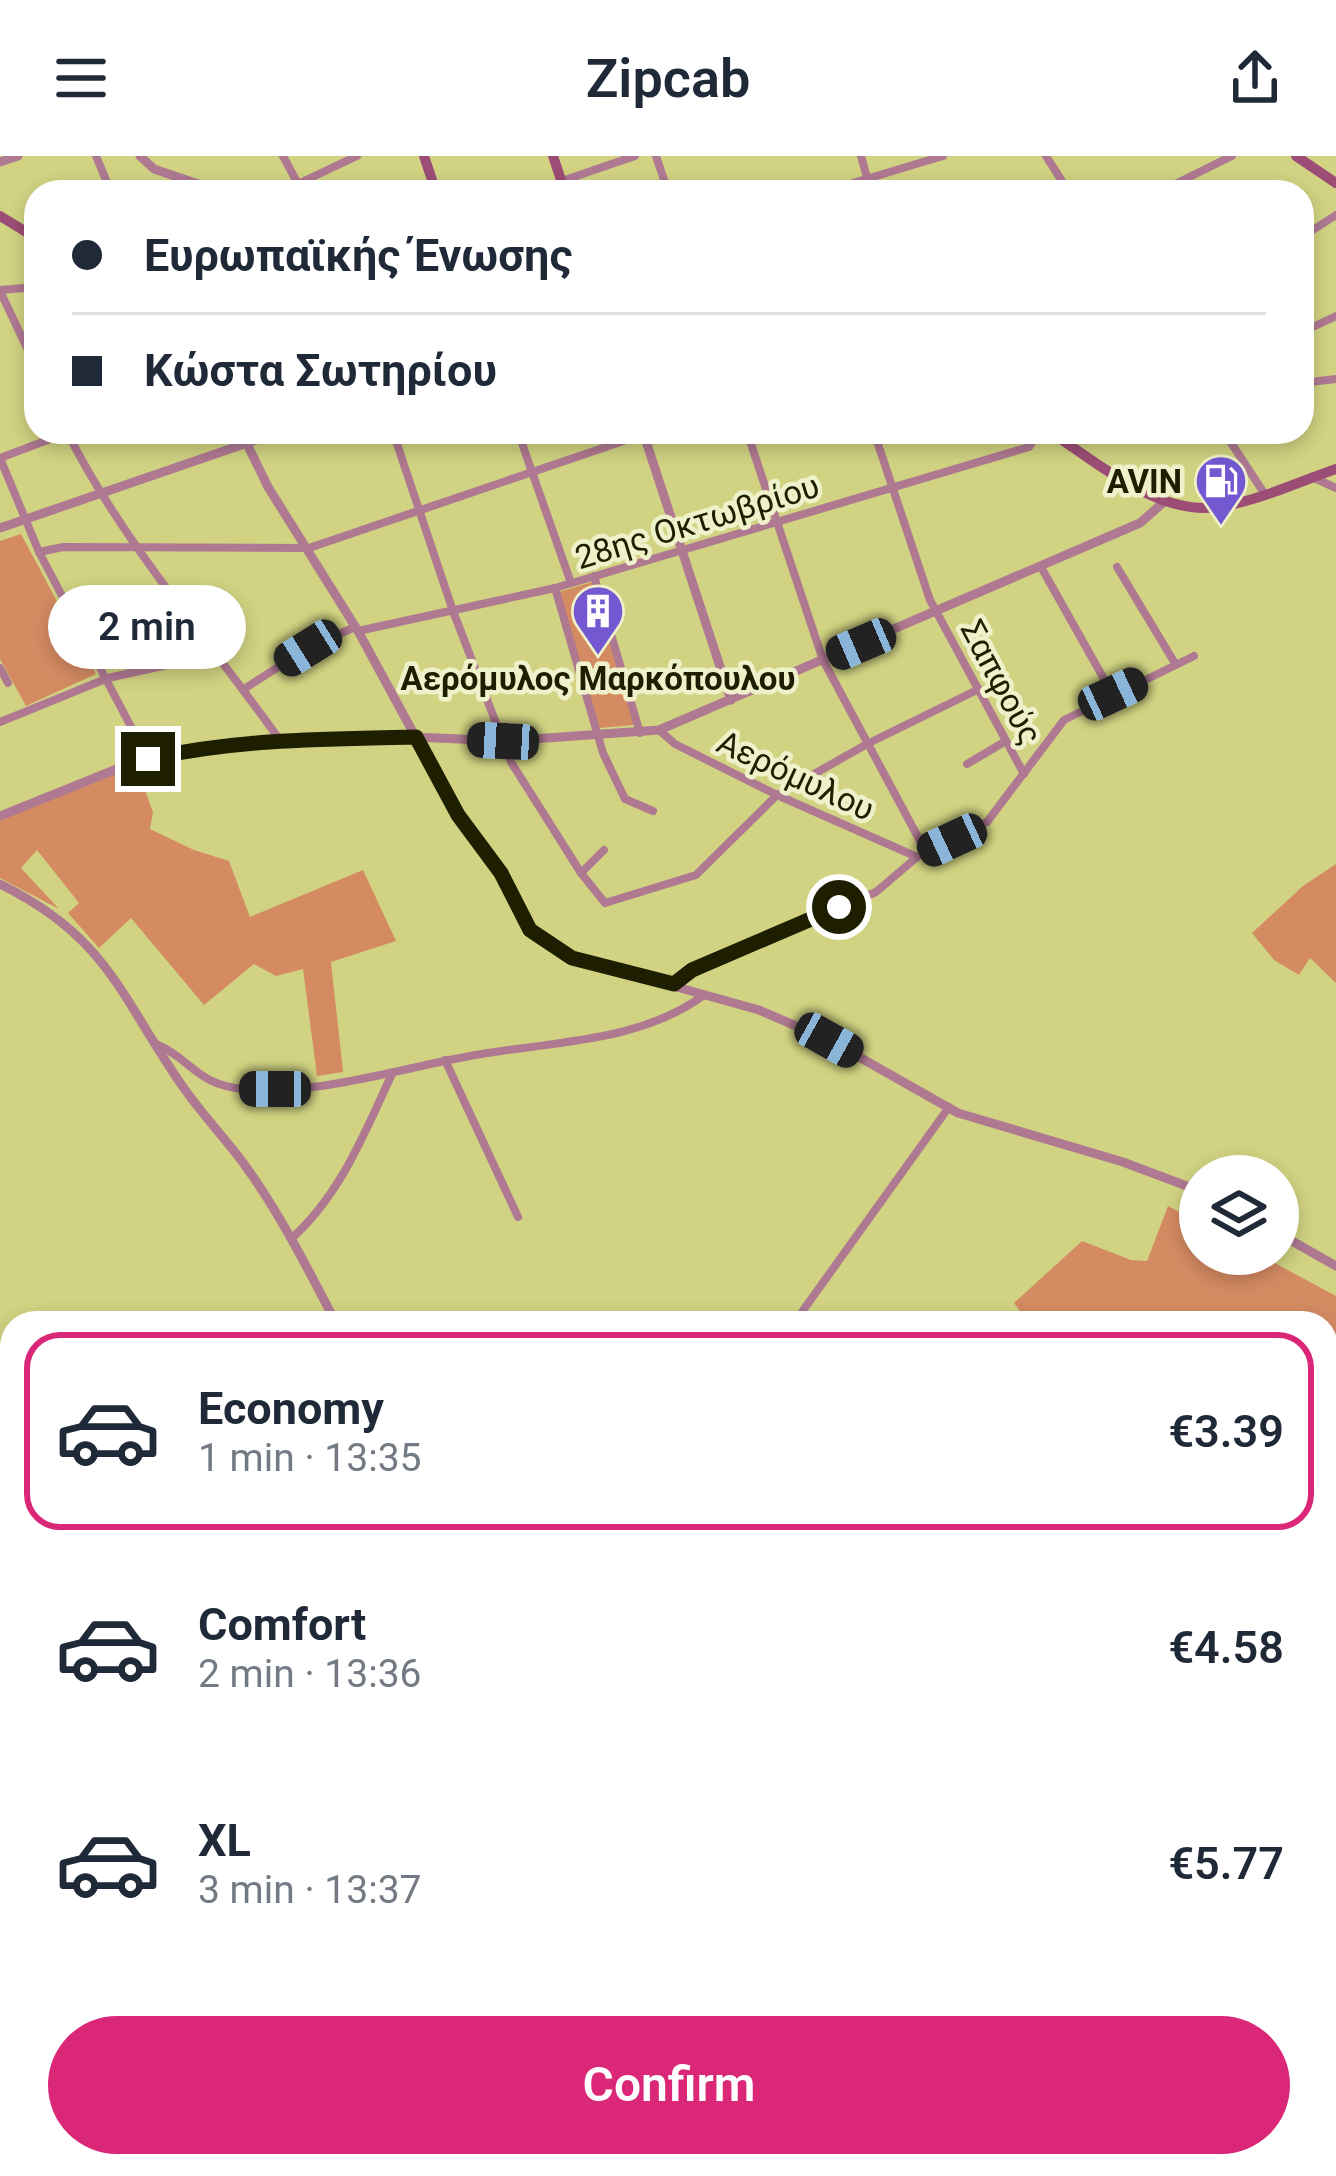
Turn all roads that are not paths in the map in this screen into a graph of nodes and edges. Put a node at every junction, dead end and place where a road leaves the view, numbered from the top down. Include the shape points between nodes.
1 (140, 156) edge
2 (356, 156) edge
3 (635, 156) edge
4 (861, 156) edge
5 (943, 156) edge
6 (1232, 156) edge
7 (1296, 156) edge
8 (867, 178) junction
9 (184, 180) edge
10 (306, 180) edge
11 (580, 180) edge
12 (861, 180) edge
13 (1185, 180) edge
14 (1336, 183) edge
15 (0, 291) edge
16 (24, 342) edge
17 (37, 444) edge
18 (75, 444) edge
19 (240, 444) edge
20 (247, 444) edge
21 (396, 444) edge
22 (522, 444) edge
23 (616, 444) edge
24 (649, 444) edge
25 (751, 444) edge
26 (878, 444) edge
27 (1032, 444) edge
28 (1070, 444) edge
29 (1232, 444) edge
30 (0, 458) edge
31 (1336, 469) edge
32 (533, 474) junction
33 (1312, 477) junction
34 (893, 488) junction
35 (1336, 488) edge
36 (102, 494) junction
37 (1264, 494) junction
38 (1165, 501) junction
39 (419, 512) junction
40 (25, 519) junction
41 (776, 522) junction
42 (0, 528) edge
43 (135, 547) junction
44 (309, 548) junction
45 (682, 550) junction
46 (39, 552) junction
47 (1041, 567) junction
48 (1117, 567) dead end
49 (593, 576) junction
50 (571, 584) junction
51 (555, 588) junction
52 (453, 611) junction
53 (937, 612) junction
54 (356, 629) junction
55 (217, 654) junction
56 (1194, 656) dead end
57 (823, 660) junction
58 (1176, 665) junction
59 (0, 668) edge
60 (108, 678) junction
61 (8, 683) dead end
62 (244, 689) junction
63 (979, 689) junction
64 (1113, 694) junction
65 (731, 700) junction
66 (0, 722) edge
67 (659, 730) junction
68 (640, 733) junction
69 (598, 736) junction
70 (416, 737) junction
71 (279, 739) junction
72 (503, 741) junction
73 (1006, 741) junction
74 (867, 744) junction
75 (148, 759) junction
76 (967, 764) dead end
77 (1024, 774) junction
78 (777, 795) junction
79 (653, 811) dead end
80 (0, 816) edge
81 (604, 850) dead end
82 (926, 852) junction
83 (916, 857) junction
84 (580, 873) junction
85 (0, 884) edge
86 (674, 984) junction
87 (706, 994) junction
88 (156, 1044) junction
89 (445, 1060) junction
90 (392, 1073) junction
91 (949, 1108) junction
92 (1179, 1183) edge
93 (518, 1217) dead end
94 (290, 1240) junction
95 (1299, 1245) edge
96 (1336, 1266) edge
97 (329, 1311) edge
98 (803, 1311) edge

1 - 9 street
2 - 10 street
3 - 11 street
4 - 8 street
5 - 8 street
6 - 13 street
7 - 14 main road
8 - 12 street
15 - 16 street
17 - 30 street
18 - 36 street
19 - 36 street
20 - 44 street
21 - 39 street
22 - 32 street
23 - 32 street
24 - 45 street
25 - 41 street
26 - 34 street, Σαπφούς
27 - 34 street, 28ης Οκτωβρίου
28 - 38 main road
29 - 37 street
30 - 40 street
31 - 33 main road
32 - 39 street
32 - 50 street
33 - 35 street
33 - 37 main road
34 - 41 street, 28ης Οκτωβρίου
34 - 53 street, Σαπφούς
36 - 40 street
36 - 43 street
37 - 38 main road via 1210,508
38 - 47 street via 1140,523
39 - 44 street
39 - 52 street
40 - 42 street
40 - 46 street
41 - 45 street, 28ης Οκτωβρίου
41 - 57 street
43 - 44 street
43 - 46 street
43 - 55 street
44 - 54 street
45 - 49 street, 28ης Οκτωβρίου
45 - 65 street
46 - 60 street
47 - 53 street
47 - 64 street
48 - 58 street
49 - 50 street, 28ης Οκτωβρίου
49 - 68 street
50 - 51 street, 28ης Οκτωβρίου
51 - 52 street, 28ης Οκτωβρίου
51 - 69 street
52 - 54 street, 28ης Οκτωβρίου
52 - 72 street
53 - 57 street
53 - 63 street, Σαπφούς
54 - 62 street, 28ης Οκτωβρίου
54 - 70 street
55 - 60 street
55 - 62 street
56 - 58 street
57 - 65 street
57 - 74 street
58 - 64 street
59 - 61 street
60 - 66 street
60 - 75 street
62 - 71 street
63 - 73 street, Σαπφούς
63 - 74 street
64 - 77 street via 1058,725
65 - 67 street
67 - 68 street
67 - 78 street, Αερόμυλου
68 - 69 street
69 - 72 street
69 - 79 street via 625,799
70 - 71 street
70 - 72 street
70 - 86 street via 530,930 572,958
71 - 75 street
72 - 84 street
73 - 76 street
73 - 77 street, Σαπφούς
74 - 78 street
74 - 82 street
75 - 80 street
77 - 82 street via 987,822
78 - 83 street, Αερόμυλου
78 - 84 street via 696,875 605,903
81 - 84 street
82 - 83 street
83 - 86 street via 876,892
85 - 88 street via 80,936
86 - 87 street
87 - 89 street via 615,1034
87 - 91 street via 829,1040
88 - 90 street via 205,1079 246,1089
88 - 94 street
89 - 90 street
89 - 93 street
90 - 94 street via 339,1183
91 - 92 street
91 - 98 street
94 - 97 street
95 - 96 street

